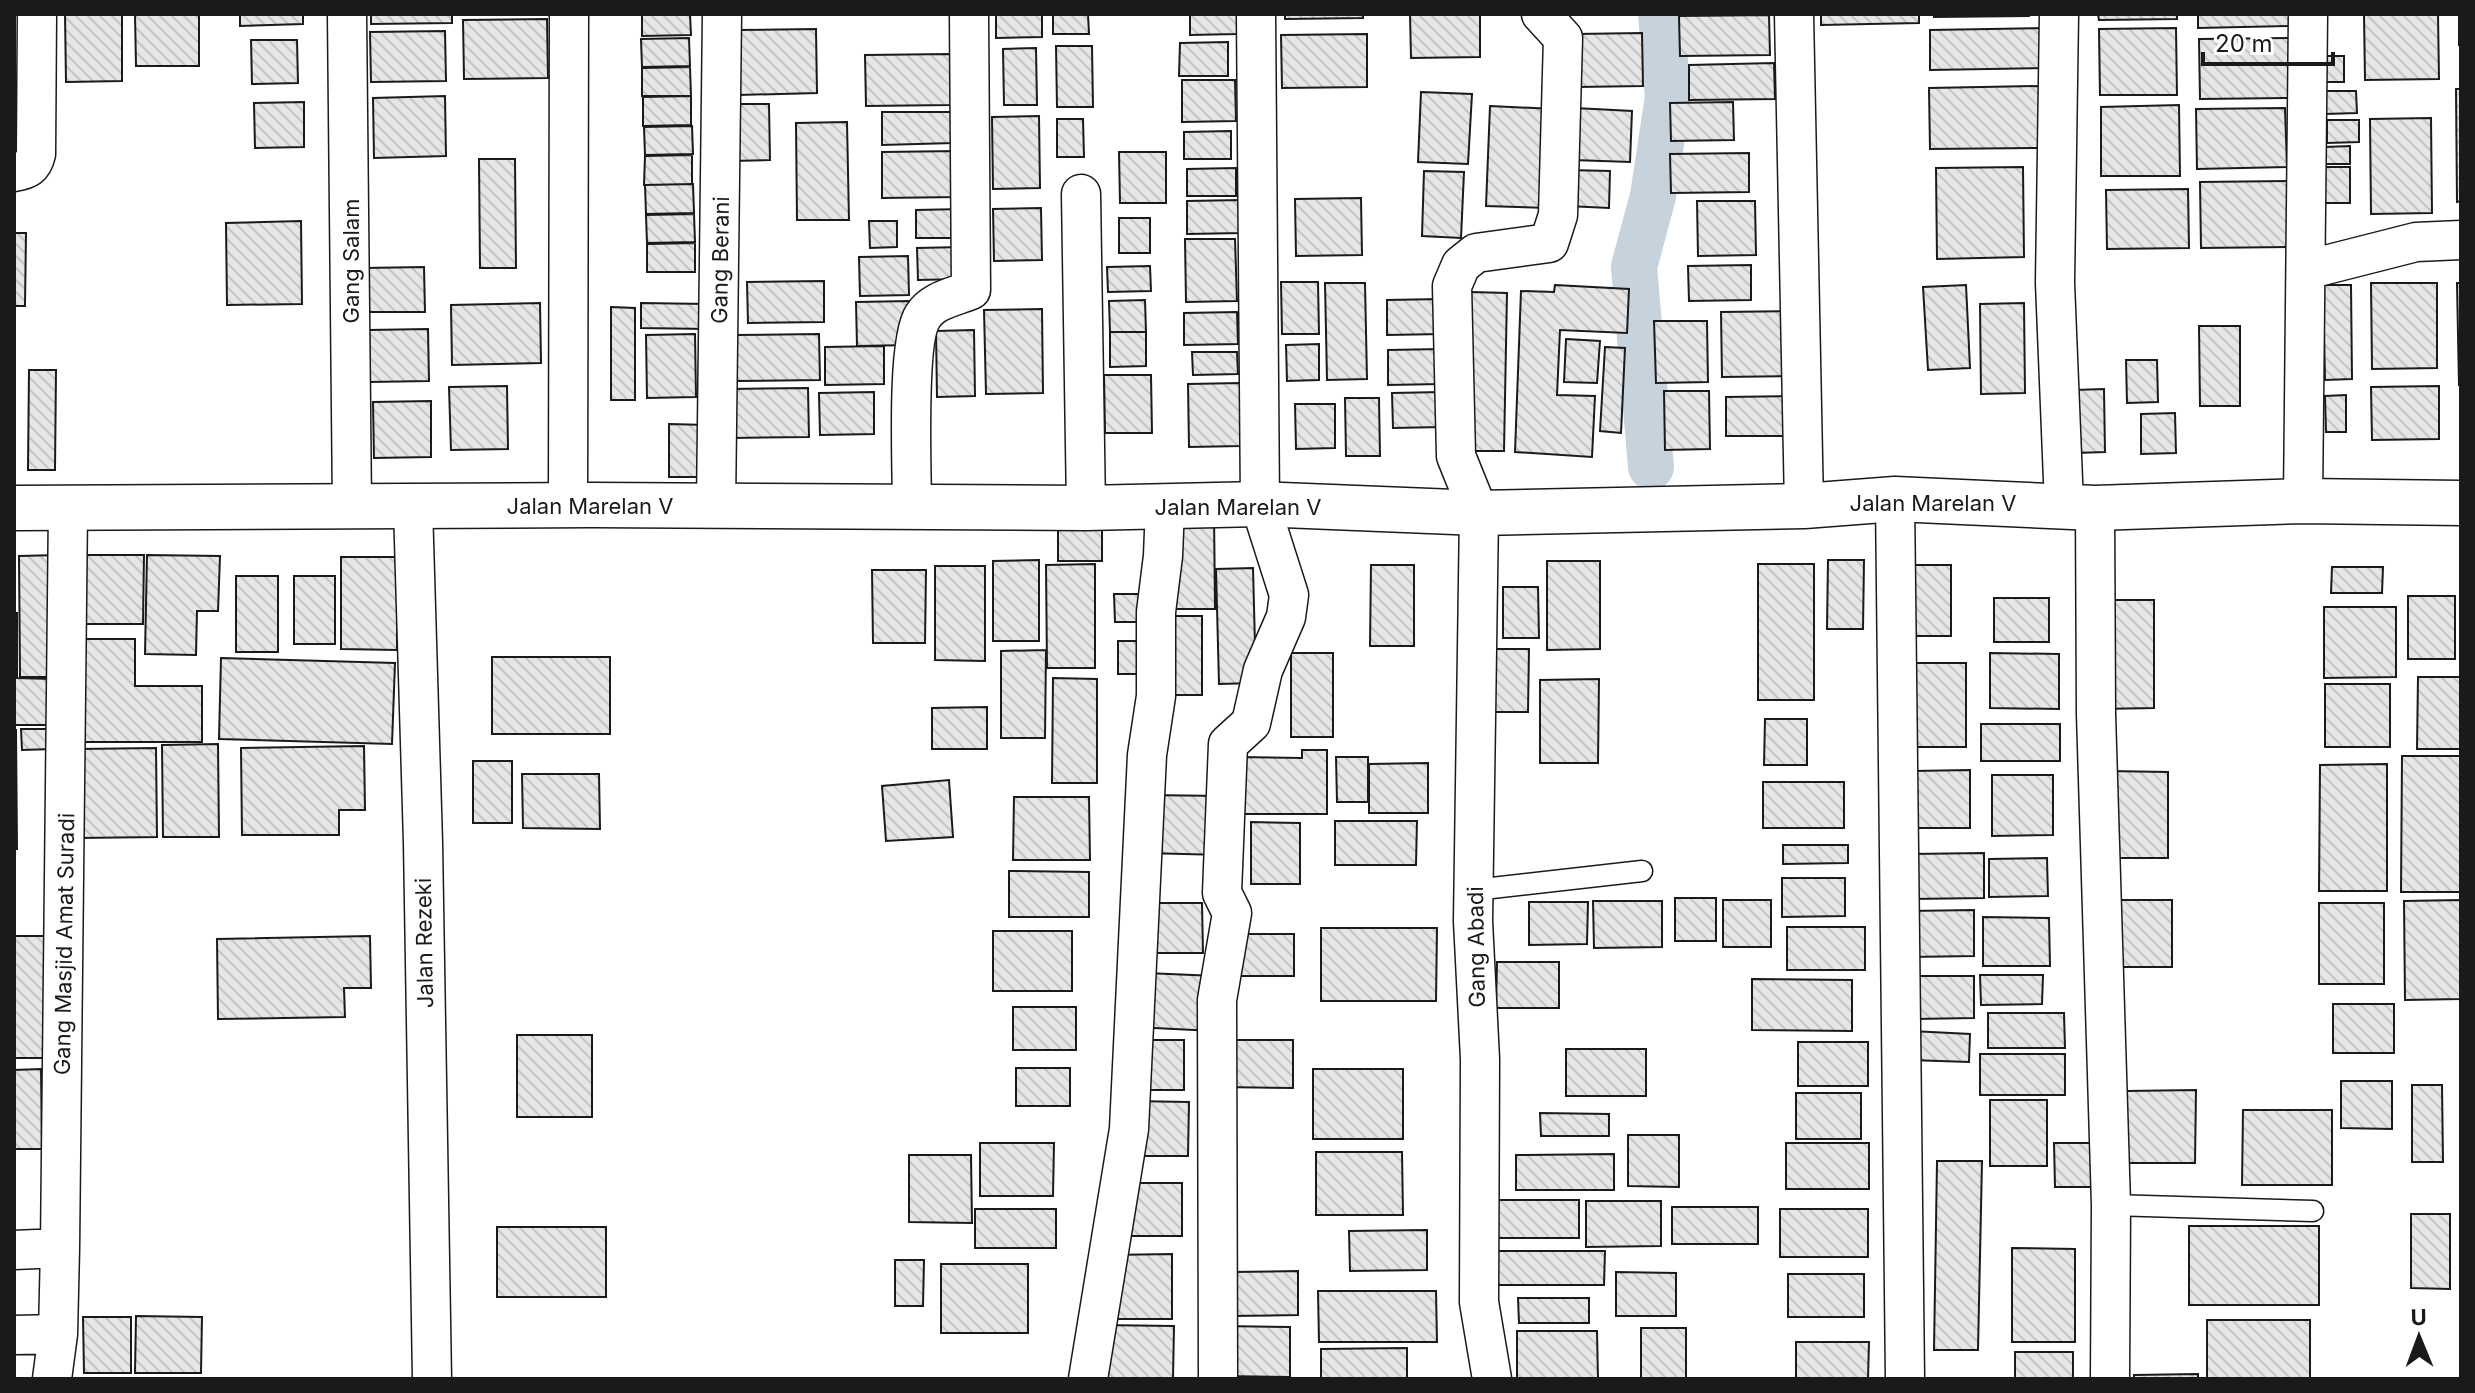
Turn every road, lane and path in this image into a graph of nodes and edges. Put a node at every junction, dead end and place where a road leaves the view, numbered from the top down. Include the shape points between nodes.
1 (37, 14) edge
2 (347, 14) edge
3 (569, 14) edge
4 (595, 14) edge
5 (722, 14) edge
6 (969, 14) edge
7 (1256, 14) edge
8 (1541, 14) edge
9 (1794, 14) edge
10 (2059, 14) edge
11 (2308, 14) edge
12 (14, 172) edge
13 (1081, 194) dead end
14 (2461, 240) edge
15 (2306, 270) junction
16 (1895, 499) junction
17 (2303, 501) junction
18 (2461, 503) edge
19 (1260, 504) junction
20 (580, 505) junction
21 (1165, 506) junction
22 (1804, 506) junction
23 (2079, 506) junction
24 (352, 507) junction
25 (413, 507) junction
26 (716, 507) junction
27 (14, 508) edge
28 (68, 508) junction
29 (912, 508) junction
30 (1086, 508) junction
31 (1479, 513) junction
32 (1642, 871) dead end
33 (1474, 890) junction
34 (2111, 1205) junction
35 (2313, 1211) dead end
36 (60, 1248) junction
37 (14, 1250) edge
38 (58, 1334) junction
39 (14, 1335) edge
40 (1218, 1377) dead end
41 (52, 1379) edge
42 (432, 1379) edge
43 (1088, 1379) edge
44 (1492, 1379) edge
45 (1905, 1379) edge
46 (2110, 1379) edge

1 - 12 street via 36,154 26,170
2 - 24 street, Gang Salam
3 - 20 street
4 - 20 street
5 - 26 street, Gang Berani
6 - 29 street via 971,290 935,303 921,318 913,363
7 - 19 street
8 - 31 street via 1563,38 1558,215 1549,243 1476,253 1461,265 1452,286 1456,456
9 - 22 street
10 - 23 street via 2055,283
11 - 15 street
13 - 30 street
14 - 15 street via 2416,242
15 - 17 street
16 - 22 street, Jalan Marelan V
16 - 23 street, Jalan Marelan V
16 - 45 street
17 - 18 street, Jalan Marelan V
17 - 23 street, Jalan Marelan V
19 - 21 street, Jalan Marelan V
19 - 31 street, Jalan Marelan V
19 - 40 street via 1289,595 1251,723 1228,744 1226,765 1222,893 1232,913 1217,1000
20 - 25 street, Jalan Marelan V
20 - 26 street, Jalan Marelan V
21 - 30 street, Jalan Marelan V
21 - 43 street via 1129,1129
22 - 31 street, Jalan Marelan V
23 - 34 street via 2096,714
24 - 25 street, Jalan Marelan V
24 - 28 street, Jalan Marelan V
25 - 42 street, Jalan Rezeki
26 - 29 street, Jalan Marelan V
27 - 28 street, Jalan Marelan V
28 - 36 street, Gang Masjid Amat Suradi
29 - 30 street, Jalan Marelan V
31 - 33 street, Gang Abadi
32 - 33 lane
33 - 44 street, Gang Abadi via 1479,1302
34 - 35 lane
34 - 46 street
36 - 37 street
36 - 38 street, Gang Masjid Amat Suradi
38 - 39 street
38 - 41 street, Gang Masjid Amat Suradi

